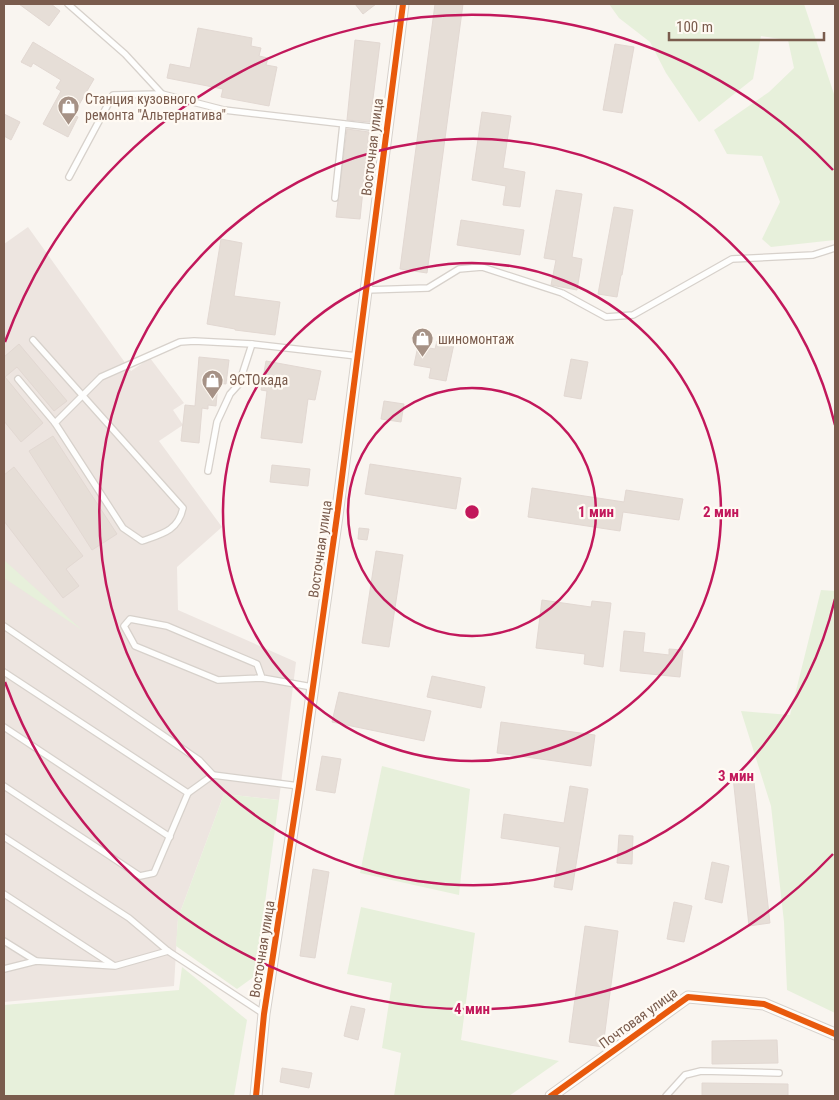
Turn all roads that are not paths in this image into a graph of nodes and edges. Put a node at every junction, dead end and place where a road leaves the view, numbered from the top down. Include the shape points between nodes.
1 (68, 4) edge
2 (402, 4) edge
3 (162, 94) junction
4 (343, 124) junction
5 (388, 129) junction
6 (69, 177) dead end
7 (335, 198) dead end
8 (835, 248) edge
9 (366, 290) junction
10 (33, 340) dead end
11 (252, 344) junction
12 (357, 356) junction
13 (18, 379) dead end
14 (83, 397) junction
15 (55, 423) junction
16 (208, 472) dead end
17 (4, 626) edge
18 (4, 672) edge
19 (262, 678) junction
20 (312, 687) junction
21 (4, 727) edge
22 (213, 775) junction
23 (4, 786) edge
24 (299, 786) junction
25 (188, 793) junction
26 (170, 836) junction
27 (4, 837) edge
28 (4, 894) edge
29 (4, 941) edge
30 (168, 951) junction
31 (36, 961) junction
32 (115, 966) junction
33 (4, 969) edge
34 (264, 1014) junction
35 (835, 1034) edge
36 (779, 1073) dead end
37 (256, 1096) edge
38 (551, 1096) edge
39 (666, 1096) edge

1 - 3 lane via 125,54
2 - 5 street, Восточная улица
3 - 4 lane via 224,110
3 - 6 lane via 113,95
4 - 5 lane
4 - 7 lane
5 - 9 street, Восточная улица
8 - 9 lane via 813,255 732,259 633,315 606,317 562,292 482,267 459,269 428,288
9 - 12 street, Восточная улица
10 - 14 lane
11 - 12 lane
11 - 14 lane via 180,342 101,377
11 - 16 lane via 239,384 230,394 217,422
12 - 20 street, Восточная улица
13 - 15 lane
14 - 15 lane
14 - 15 lane via 183,508 181,517 168,532 142,541 123,528
17 - 22 lane via 199,760
18 - 25 lane
19 - 19 lane via 218,680 135,646 124,626 130,619 167,626 257,664
19 - 20 lane
20 - 24 street, Восточная улица
21 - 26 lane
22 - 24 lane
22 - 25 lane
23 - 26 lane via 140,876 154,873
24 - 34 street, Восточная улица
25 - 26 lane
27 - 30 lane via 129,918
28 - 32 lane
29 - 31 lane
30 - 32 lane
30 - 34 lane
31 - 32 lane
31 - 33 lane
34 - 37 street, Восточная улица
35 - 38 street, Почтовая улица via 764,1004 688,997
36 - 39 lane via 701,1071 685,1075

